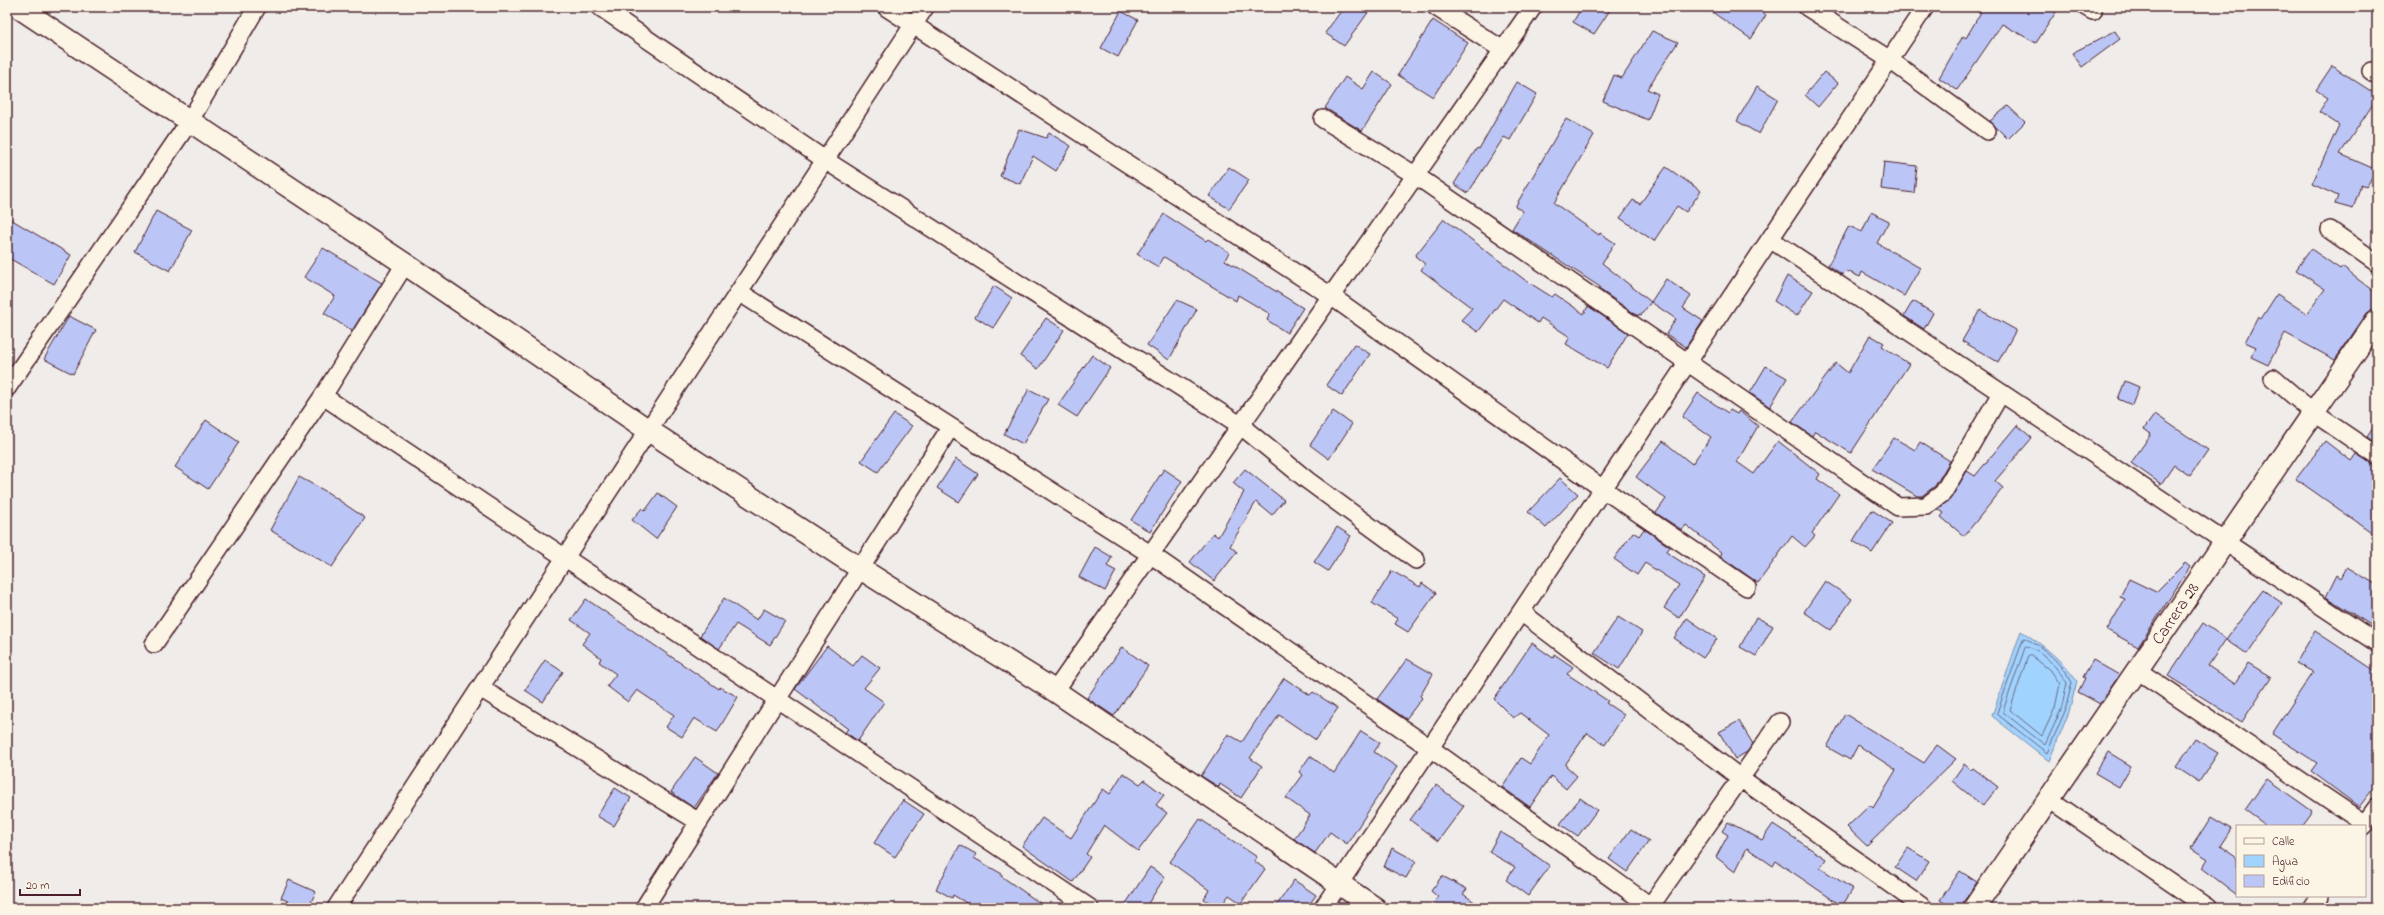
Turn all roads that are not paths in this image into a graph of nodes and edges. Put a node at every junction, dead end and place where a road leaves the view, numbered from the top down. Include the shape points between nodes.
1 (18, 7) edge
2 (257, 7) edge
3 (600, 7) edge
4 (886, 7) edge
5 (925, 7) edge
6 (1436, 7) edge
7 (1533, 7) edge
8 (1807, 7) edge
9 (1925, 7) edge
10 (913, 25) junction
11 (1503, 50) junction
12 (1890, 60) junction
13 (1323, 119) dead end
14 (189, 122) junction
15 (1987, 131) dead end
16 (825, 160) junction
17 (1415, 175) junction
18 (2330, 230) dead end
19 (1770, 239) junction
20 (2377, 263) edge
21 (405, 264) junction
22 (739, 292) junction
23 (1331, 296) junction
24 (2377, 320) edge
25 (1687, 364) junction
26 (2273, 378) dead end
27 (7, 388) edge
28 (2001, 393) junction
29 (323, 396) junction
30 (2314, 413) junction
31 (1240, 425) junction
32 (950, 428) junction
33 (648, 430) junction
34 (2377, 456) edge
35 (1603, 489) junction
36 (2225, 542) junction
37 (1150, 554) junction
38 (565, 557) junction
39 (1416, 560) dead end
40 (860, 569) junction
41 (1747, 587) dead end
42 (1521, 612) junction
43 (2377, 643) edge
44 (154, 644) dead end
45 (2137, 670) junction
46 (480, 688) junction
47 (1055, 691) junction
48 (777, 699) junction
49 (1780, 722) dead end
50 (1430, 748) junction
51 (1739, 777) junction
52 (2049, 798) junction
53 (2377, 807) edge
54 (699, 822) junction
55 (2364, 825) edge
56 (1339, 884) junction
57 (2319, 897) edge
58 (1651, 907) edge
59 (336, 908) edge
60 (644, 908) edge
61 (1090, 908) edge
62 (1323, 908) edge
63 (1375, 908) edge
64 (1924, 908) edge
65 (1974, 908) edge
66 (2208, 908) edge
67 (2312, 908) edge

1 - 14 street
2 - 14 street
3 - 16 street
4 - 10 street
5 - 10 street
6 - 11 street
7 - 11 street
8 - 12 street
9 - 12 street
10 - 16 street
10 - 23 street
11 - 17 street
12 - 15 street
12 - 19 street
13 - 17 street
14 - 21 street
14 - 27 street
16 - 22 street
16 - 31 street
17 - 23 street
17 - 25 street
18 - 20 street
19 - 25 street
19 - 28 street
21 - 29 street
21 - 33 street
22 - 32 street
22 - 33 street
23 - 31 street
23 - 35 street
24 - 30 street, Carrera 28
25 - 28 street via 1898,507 1926,506 1943,493
25 - 35 street
26 - 30 street
28 - 36 street
29 - 38 street
29 - 44 street
30 - 34 street
30 - 36 street, Carrera 28
31 - 37 street
31 - 39 street via 1307,480
32 - 37 street
32 - 40 street
33 - 38 street
33 - 40 street
35 - 41 street
35 - 42 street
36 - 43 street
36 - 45 street, Carrera 28
37 - 47 street
37 - 50 street
38 - 46 street
38 - 48 street
40 - 47 street
40 - 48 street
42 - 50 street
42 - 51 street
45 - 52 street, Carrera 28
45 - 55 street
46 - 54 street
46 - 59 street
47 - 56 street
48 - 54 street
48 - 61 street
49 - 51 street
50 - 56 street
50 - 58 street
51 - 58 street
51 - 64 street
52 - 65 street, Carrera 28
52 - 66 street
53 - 55 street
54 - 60 street
56 - 62 street
56 - 63 street
57 - 67 street

